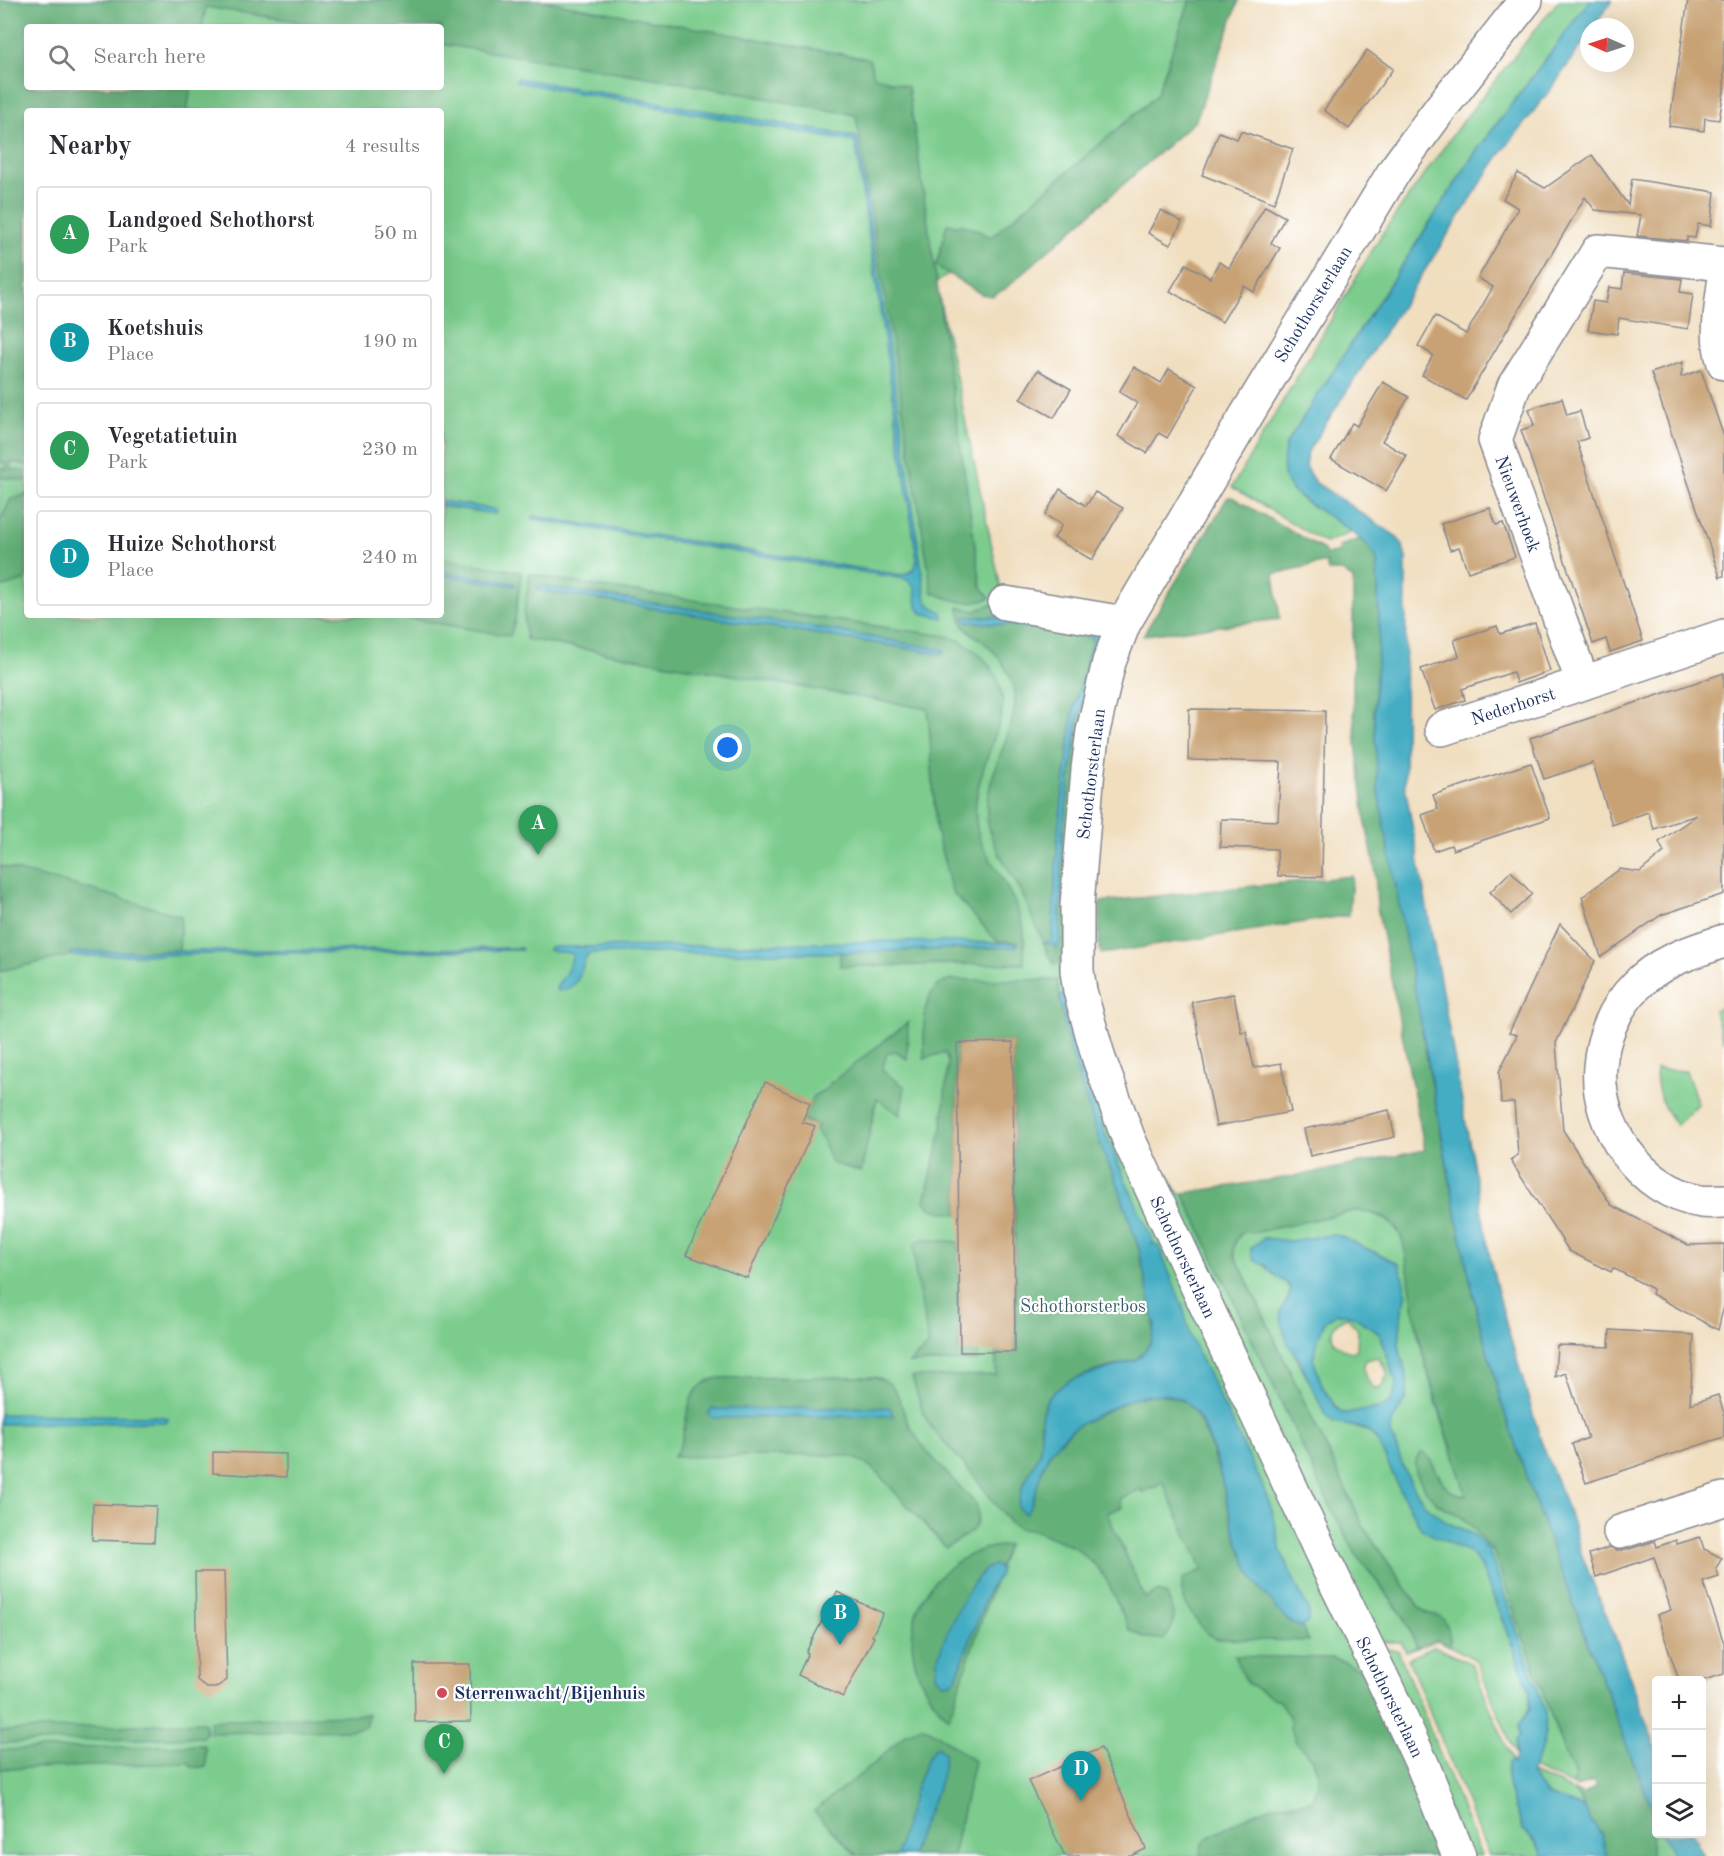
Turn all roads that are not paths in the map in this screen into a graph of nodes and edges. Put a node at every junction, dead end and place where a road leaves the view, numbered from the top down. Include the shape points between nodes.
1 (1526, 0) edge
2 (1724, 264) edge
3 (1724, 284) edge
4 (1724, 363) edge
5 (1005, 603) dead end
6 (1124, 624) junction
7 (1724, 636) edge
8 (1583, 683) junction
9 (1442, 729) dead end
10 (1724, 941) edge
11 (1724, 1201) edge
12 (1724, 1499) edge
13 (1620, 1532) dead end
14 (1459, 1856) edge

1 - 6 street, Schothorsterlaan via 1395,170
2 - 8 street, Nieuwerhoek via 1598,251 1514,386 1495,440
3 - 4 street via 1719,324 1719,348
5 - 6 street
6 - 14 street, Schothorsterlaan via 1109,662 1088,769 1077,904 1077,970 1087,1017 1129,1140 1391,1696
7 - 8 street
8 - 9 street, Nederhorst
10 - 11 street via 1678,956 1635,986 1615,1013 1605,1038 1600,1068 1601,1097 1611,1127 1631,1160 1674,1192 1701,1201
12 - 13 street

